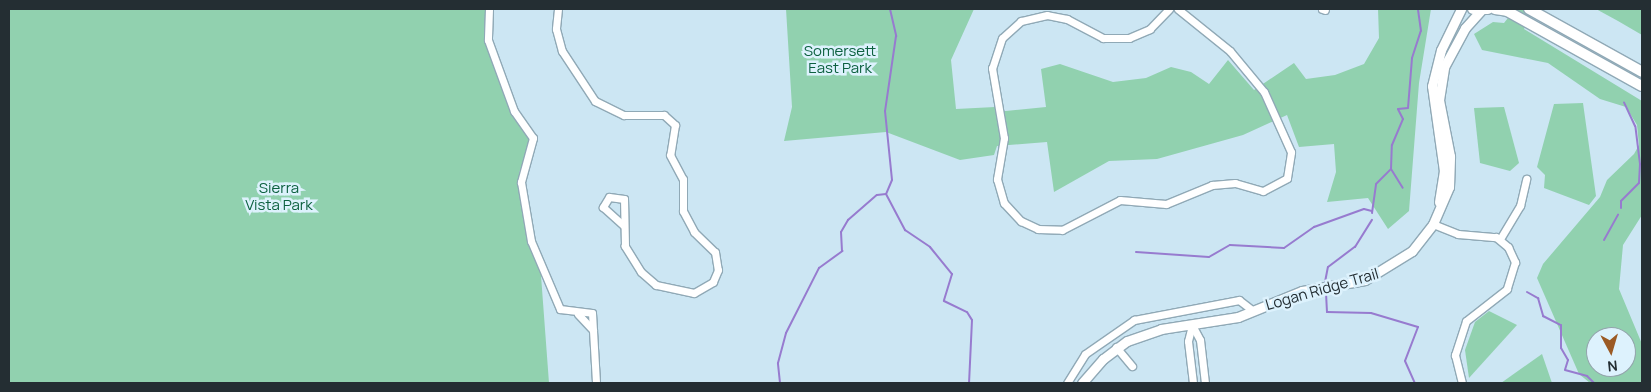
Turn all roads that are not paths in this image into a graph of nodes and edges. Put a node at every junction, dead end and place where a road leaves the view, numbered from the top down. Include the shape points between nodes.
1 (489, 9) edge
2 (558, 9) edge
3 (1169, 9) edge
4 (1178, 9) edge
5 (1461, 9) edge
6 (1481, 9) edge
7 (1495, 9) edge
8 (1529, 9) edge
9 (1642, 72) edge
10 (1642, 86) edge
11 (1526, 179) dead end
12 (1438, 212) junction
13 (1433, 224) junction
14 (624, 226) dead end
15 (1500, 239) junction
16 (1252, 310) junction
17 (578, 314) junction
18 (1192, 325) junction
19 (593, 330) junction
20 (1116, 347) junction
21 (1132, 366) dead end
22 (596, 383) edge
23 (1067, 383) edge
24 (1082, 383) edge
25 (1194, 383) edge
26 (1205, 383) edge
27 (1462, 383) edge

1 - 17 street via 488,40 514,111 533,138 521,182 532,241 548,270 558,305
2 - 14 street via 556,29 562,51 595,101 624,115 660,114 673,122 676,131 670,155 683,179 683,211 694,232 715,252 718,270 713,282 694,294 656,285 628,253
3 - 4 street via 1150,29 1122,39 1097,36 1054,16 1022,21 1006,33 994,56 993,74 1002,111 999,191 1016,217 1038,229 1068,228 1120,200 1174,203 1219,183 1263,191 1276,188 1290,172 1292,156 1272,105 1230,51
5 - 12 street, Logan Ridge Trail via 1433,78 1444,171
6 - 12 street, Logan Ridge Trail via 1452,49 1439,86 1451,170
7 - 10 main road via 1507,11
8 - 9 main road
11 - 15 street via 1520,206
12 - 13 street, Logan Ridge Trail
13 - 15 street via 1455,233
13 - 16 street, Logan Ridge Trail via 1412,251 1379,274 1288,295
15 - 27 street via 1512,254 1514,276 1507,289 1466,320 1455,356
16 - 18 street, Logan Ridge Trail
16 - 23 street via 1239,300 1134,320 1102,338 1085,354
17 - 19 street
17 - 19 street via 592,313
18 - 20 street, Logan Ridge Trail via 1161,329
18 - 25 street via 1188,341
18 - 26 street via 1200,340
19 - 22 street
20 - 21 street
20 - 24 street, Logan Ridge Trail

